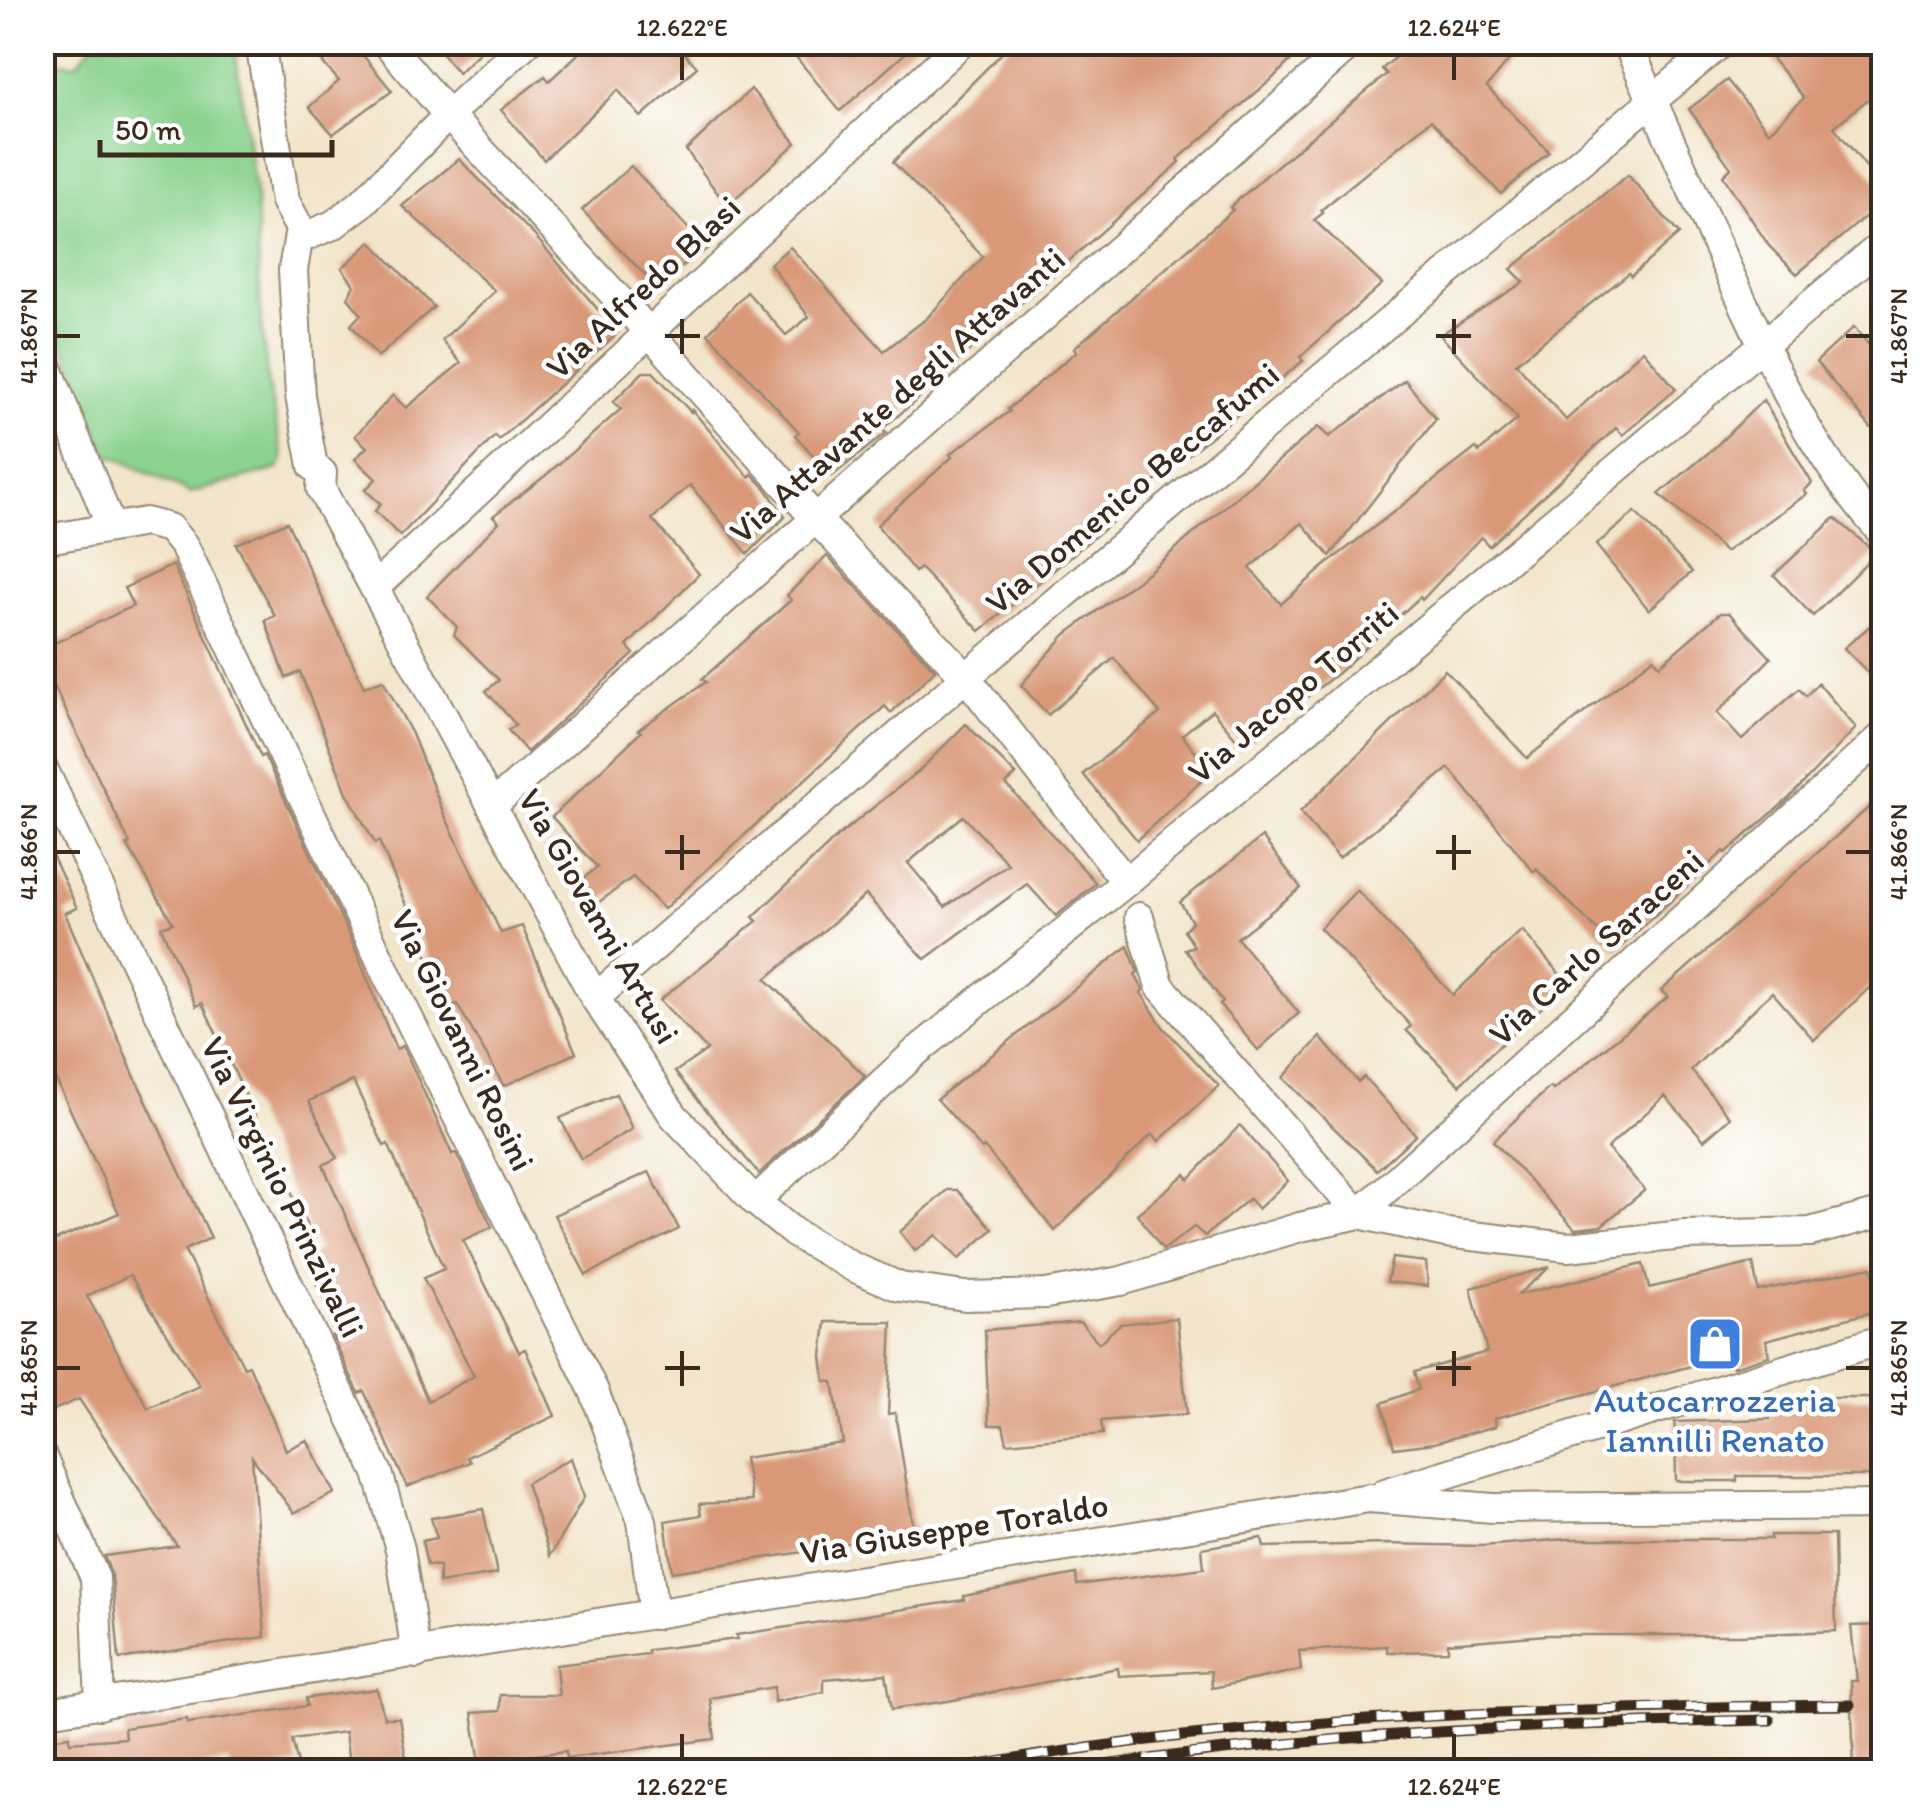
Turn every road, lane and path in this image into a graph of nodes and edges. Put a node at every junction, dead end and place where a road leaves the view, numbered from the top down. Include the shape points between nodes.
1 (260, 42) edge
2 (386, 42) edge
3 (527, 42) edge
4 (962, 42) edge
5 (1353, 42) edge
6 (1627, 42) edge
7 (1722, 42) edge
8 (1652, 101) junction
9 (448, 115) junction
10 (300, 229) junction
11 (1884, 243) edge
12 (649, 332) junction
13 (1763, 346) junction
14 (42, 353) edge
15 (814, 517) junction
16 (111, 526) junction
17 (1884, 534) edge
18 (42, 540) edge
19 (375, 588) junction
20 (966, 677) junction
21 (1884, 734) edge
22 (42, 766) edge
23 (493, 805) junction
24 (1126, 882) junction
25 (1139, 917) dead end
26 (595, 998) junction
27 (755, 1202) junction
28 (1884, 1212) edge
29 (1358, 1214) junction
30 (1884, 1339) edge
31 (42, 1457) edge
32 (1369, 1498) junction
33 (1884, 1505) edge
34 (654, 1615) junction
35 (416, 1654) junction
36 (100, 1704) junction
37 (42, 1713) edge

1 - 10 street, Via Giovanni Artusi via 285,201
2 - 9 street
3 - 9 street
4 - 12 street, Via Alfredo Blasi
5 - 15 street, Via Attavante degli Attavanti
6 - 8 street
7 - 8 street, Via Domenico Beccafumi
8 - 13 street
8 - 20 street, Via Domenico Beccafumi
9 - 10 street via 344,218 306,236
9 - 12 street
10 - 19 street, Via Giovanni Artusi via 293,270 305,434 322,489
11 - 13 street, Via Jacopo Torriti
12 - 15 street
12 - 19 street, Via Alfredo Blasi
13 - 17 street via 1834,474
13 - 24 street, Via Jacopo Torriti
14 - 16 street
15 - 20 street
15 - 23 street, Via Attavante degli Attavanti
16 - 18 street
16 - 34 street, Via Giovanni Rosini via 154,522 184,546 594,1391 642,1521
19 - 23 street, Via Giovanni Artusi
20 - 24 street
20 - 26 street, Via Domenico Beccafumi
21 - 29 street, Via Carlo Saraceni
22 - 35 street, Via Virginio Prinzivalli via 378,1473 400,1549
23 - 26 street, Via Giovanni Artusi
24 - 27 street, Via Jacopo Torriti via 917,1051
25 - 29 street via 1160,986
26 - 27 street, Via Giovanni Artusi via 674,1116
27 - 29 street, Via Giovanni Artusi via 852,1268 900,1286 965,1296 1046,1294 1121,1281
28 - 29 street, Via Giovanni Artusi via 1810,1232 1568,1247 1446,1233
30 - 32 street
31 - 36 street via 95,1578
32 - 33 street, Via Giuseppe Toraldo via 1493,1508
32 - 34 street, Via Giuseppe Toraldo
34 - 35 street, Via Giuseppe Toraldo
35 - 36 street, Via Giuseppe Toraldo
36 - 37 street, Via Giuseppe Toraldo

